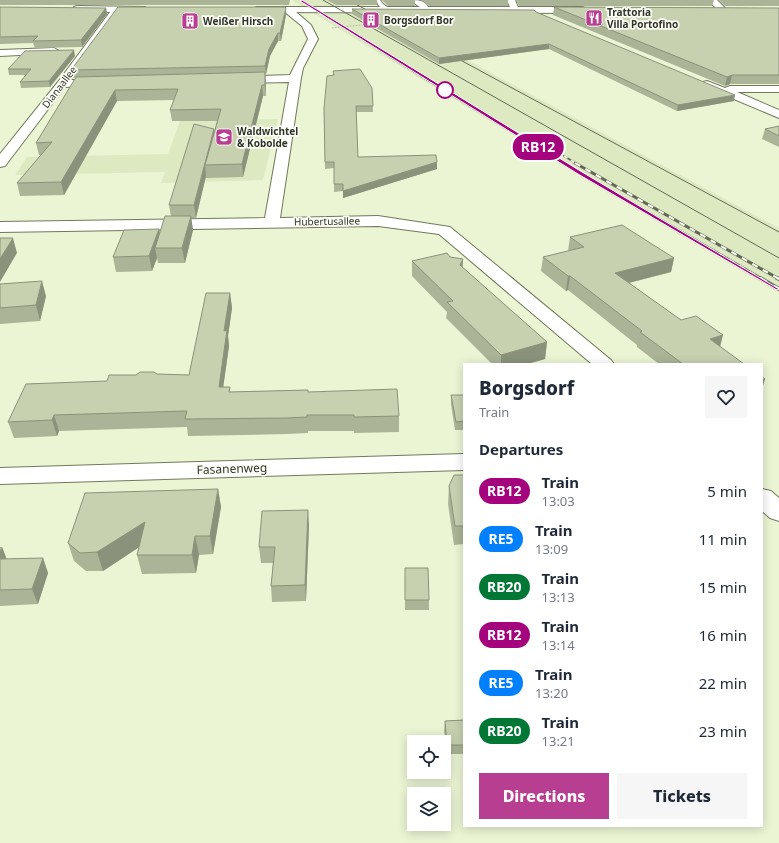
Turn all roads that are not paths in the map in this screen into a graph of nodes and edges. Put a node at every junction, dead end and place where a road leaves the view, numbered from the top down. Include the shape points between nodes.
1 (378, 0) edge
2 (414, 0) edge
3 (511, 0) edge
4 (712, 0) edge
5 (385, 8) junction
6 (70, 10) edge
7 (116, 10) junction
8 (156, 10) edge
9 (244, 10) edge
10 (425, 10) junction
11 (515, 10) junction
12 (536, 10) junction
13 (590, 10) edge
14 (708, 10) edge
15 (292, 12) junction
16 (554, 20) edge
17 (87, 50) junction
18 (0, 53) edge
19 (295, 78) junction
20 (225, 80) edge
21 (697, 80) edge
22 (116, 83) edge
23 (62, 84) junction
24 (719, 89) junction
25 (779, 89) edge
26 (779, 114) edge
27 (0, 163) edge
28 (272, 222) junction
29 (0, 227) edge
30 (603, 363) edge
31 (463, 462) edge
32 (0, 476) edge
33 (763, 498) edge
34 (779, 512) edge

1 - 5 lane
2 - 10 street via 424,6
3 - 11 street
4 - 14 street via 728,11
5 - 10 street
5 - 15 street
6 - 7 street
7 - 8 street
7 - 17 street, Dianaallee
9 - 15 street
10 - 11 street
11 - 12 street
12 - 13 street
12 - 16 street via 539,14
15 - 19 street via 311,30 313,39
17 - 18 street
17 - 23 street, Dianaallee
19 - 20 street
19 - 28 street
21 - 24 street
22 - 23 street
23 - 27 street, Dianaallee
24 - 25 street
24 - 26 street
28 - 29 street, Hubertusallee
28 - 30 street, Hubertusallee via 378,221 444,230
31 - 32 street, Fasanenweg
33 - 34 street

